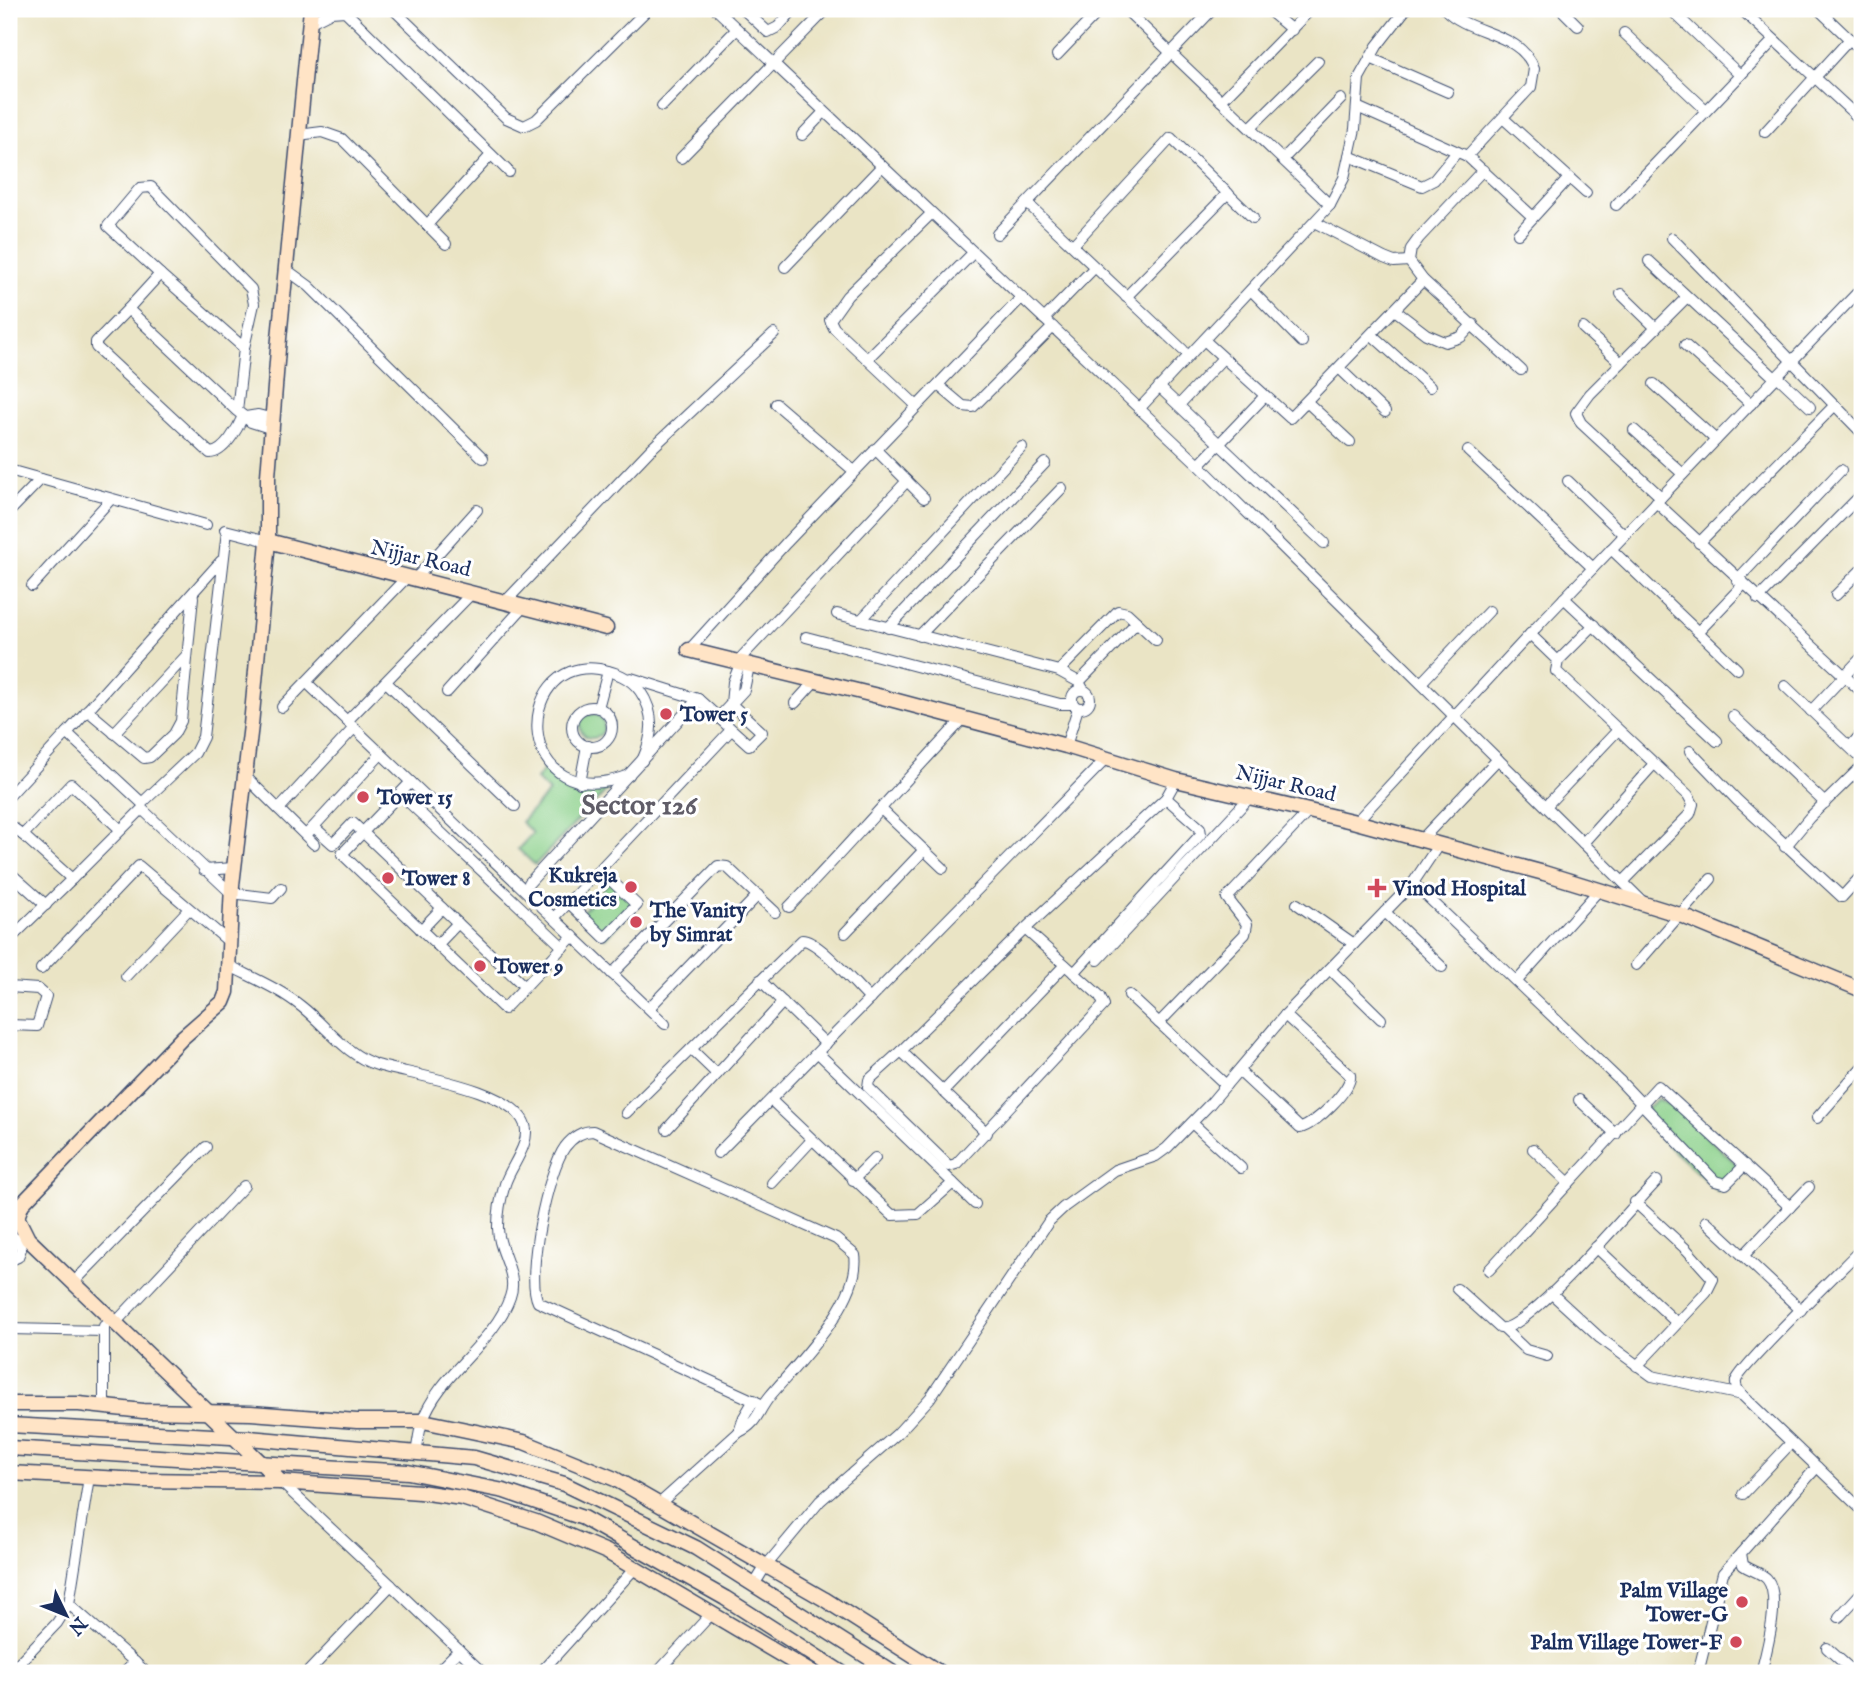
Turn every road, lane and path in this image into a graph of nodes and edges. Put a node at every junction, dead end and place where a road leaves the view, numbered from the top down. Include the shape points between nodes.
1 (393, 9) edge
2 (648, 9) edge
3 (716, 9) edge
4 (743, 9) edge
5 (794, 9) edge
6 (827, 9) edge
7 (1101, 9) edge
8 (1125, 9) edge
9 (1213, 9) edge
10 (1267, 9) edge
11 (1311, 9) edge
12 (1406, 9) edge
13 (1445, 9) edge
14 (1560, 9) edge
15 (1670, 9) edge
16 (1741, 9) edge
17 (1818, 9) edge
18 (311, 15) edge
19 (1578, 26) dead end
20 (737, 29) junction
21 (763, 30) junction
22 (1292, 30) junction
23 (1624, 33) dead end
24 (1850, 39) junction
25 (1773, 40) junction
26 (750, 41) junction
27 (1862, 51) edge
28 (1172, 52) junction
29 (1057, 55) dead end
30 (1370, 58) junction
31 (1318, 61) dead end
32 (774, 64) junction
33 (1740, 75) junction
34 (1814, 78) junction
35 (1448, 92) dead end
36 (1341, 99) dead end
37 (1221, 101) junction
38 (662, 106) dead end
39 (1357, 107) junction
40 (1706, 110) junction
41 (824, 112) junction
42 (1503, 118) junction
43 (1862, 121) edge
44 (1251, 127) junction
45 (1765, 132) dead end
46 (298, 135) junction
47 (802, 135) dead end
48 (1462, 154) junction
49 (491, 155) junction
50 (1349, 156) junction
51 (681, 158) dead end
52 (1283, 159) junction
53 (882, 166) junction
54 (1483, 170) junction
55 (509, 172) dead end
56 (1569, 178) junction
57 (1228, 193) junction
58 (1586, 193) dead end
59 (1028, 204) junction
60 (1330, 205) junction
61 (1616, 205) dead end
62 (931, 214) junction
63 (1532, 217) junction
64 (1253, 218) dead end
65 (1316, 223) junction
66 (427, 225) junction
67 (997, 234) dead end
68 (1518, 234) dead end
69 (1672, 239) dead end
70 (446, 244) dead end
71 (1073, 245) junction
72 (972, 253) junction
73 (1409, 261) junction
74 (1649, 261) dead end
75 (785, 267) dead end
76 (1095, 267) junction
77 (287, 270) junction
78 (159, 274) junction
79 (1423, 280) junction
80 (1862, 288) edge
81 (1251, 290) junction
82 (1622, 295) dead end
83 (1126, 297) junction
84 (1687, 297) junction
85 (1021, 298) junction
86 (128, 309) junction
87 (1396, 311) junction
88 (1044, 319) junction
89 (1474, 324) junction
90 (1053, 327) junction
91 (1584, 328) dead end
92 (1656, 328) junction
93 (774, 334) dead end
94 (1372, 335) junction
95 (1204, 340) junction
96 (1302, 342) dead end
97 (1685, 345) dead end
98 (244, 348) junction
99 (1183, 350) dead end
100 (1223, 358) junction
101 (867, 359) junction
102 (1793, 360) junction
103 (1621, 363) junction
104 (1340, 369) junction
105 (1521, 370) dead end
106 (1776, 377) junction
107 (938, 384) junction
108 (1654, 384) dead end
109 (1159, 387) junction
110 (1430, 387) dead end
111 (1264, 397) junction
112 (1307, 402) junction
113 (776, 404) dead end
114 (1751, 404) junction
115 (917, 405) junction
116 (1179, 405) junction
117 (1835, 405) junction
118 (1810, 407) dead end
119 (1139, 409) junction
120 (1385, 412) dead end
121 (242, 415) junction
122 (274, 424) junction
123 (1634, 430) dead end
124 (1862, 433) edge
125 (1716, 440) junction
126 (1350, 442) dead end
127 (1219, 443) junction
128 (1022, 447) dead end
129 (875, 449) junction
130 (1468, 451) dead end
131 (483, 458) dead end
132 (1045, 463) dead end
133 (1199, 465) junction
134 (9, 470) edge
135 (1841, 470) dead end
136 (854, 471) junction
137 (1683, 474) junction
138 (41, 479) junction
139 (907, 481) junction
140 (1567, 481) dead end
141 (1062, 488) dead end
142 (1862, 494) edge
143 (924, 498) dead end
144 (111, 499) junction
145 (1659, 500) junction
146 (477, 510) dead end
147 (9, 512) edge
148 (206, 525) dead end
149 (1624, 535) junction
150 (268, 541) junction
151 (1324, 543) dead end
152 (1699, 543) junction
153 (1611, 549) junction
154 (221, 561) junction
155 (1593, 568) junction
156 (1862, 569) edge
157 (411, 578) junction
158 (1740, 583) junction
159 (32, 586) dead end
160 (473, 592) junction
161 (1836, 595) dead end
162 (193, 596) junction
163 (1564, 598) junction
164 (1758, 598) junction
165 (507, 600) junction
166 (525, 605) junction
167 (1489, 611) dead end
168 (837, 614) dead end
169 (861, 620) junction
170 (1138, 622) junction
171 (1594, 625) junction
172 (607, 628) dead end
173 (888, 628) junction
174 (1698, 632) junction
175 (1530, 634) junction
176 (919, 636) junction
177 (806, 637) dead end
178 (1156, 640) dead end
179 (689, 650) joint
180 (187, 656) junction
181 (1862, 657) edge
182 (1558, 661) junction
183 (742, 664) junction
184 (1737, 669) dead end
185 (608, 671) junction
186 (1059, 671) junction
187 (624, 676) junction
188 (1845, 676) junction
189 (386, 681) junction
190 (816, 681) junction
191 (306, 682) junction
192 (1421, 684) junction
193 (1081, 686) junction
194 (1785, 686) dead end
195 (447, 692) dead end
196 (1862, 692) edge
197 (698, 699) junction
198 (795, 703) dead end
199 (731, 704) junction
200 (1076, 706) junction
201 (282, 707) dead end
202 (598, 708) junction
203 (87, 710) junction
204 (1811, 711) junction
205 (1453, 716) junction
206 (1733, 716) dead end
207 (718, 718) junction
208 (963, 719) junction
209 (350, 724) junction
210 (731, 730) junction
211 (1618, 730) junction
212 (67, 733) junction
213 (114, 733) junction
214 (1862, 733) edge
215 (1717, 741) dead end
216 (587, 746) junction
217 (1066, 746) junction
218 (1850, 747) junction
219 (1690, 751) dead end
220 (381, 754) junction
221 (1107, 758) junction
222 (1498, 759) junction
223 (1862, 759) edge
224 (642, 761) junction
225 (1653, 765) junction
226 (1862, 766) edge
227 (629, 775) junction
228 (245, 776) junction
229 (1176, 780) junction
230 (411, 782) junction
231 (580, 783) junction
232 (400, 794) junction
233 (9, 796) edge
234 (1251, 796) junction
235 (1166, 797) junction
236 (1825, 803) junction
237 (1547, 805) junction
238 (515, 806) dead end
239 (881, 808) junction
240 (279, 809) junction
241 (1310, 810) junction
242 (1356, 822) junction
243 (9, 825) edge
244 (314, 827) junction
245 (121, 830) junction
246 (362, 832) junction
247 (23, 835) junction
248 (306, 835) junction
249 (1421, 840) junction
250 (1583, 843) junction
251 (314, 844) dead end
252 (1439, 844) junction
253 (1786, 846) junction
254 (924, 850) junction
255 (234, 868) junction
256 (943, 868) dead end
257 (204, 870) junction
258 (600, 870) junction
259 (9, 872) edge
260 (1862, 875) edge
261 (72, 879) junction
262 (1711, 879) dead end
263 (1623, 882) junction
264 (529, 883) dead end
265 (1413, 883) junction
266 (281, 888) dead end
267 (1600, 890) junction
268 (231, 893) junction
269 (758, 895) junction
270 (569, 903) junction
271 (1645, 903) junction
272 (1297, 904) dead end
273 (46, 905) junction
274 (789, 907) dead end
275 (442, 908) junction
276 (188, 909) junction
277 (775, 912) dead end
278 (1385, 912) junction
279 (1680, 915) junction
280 (554, 919) junction
281 (458, 923) junction
282 (1025, 929) junction
283 (421, 930) junction
284 (845, 933) dead end
285 (573, 936) junction
286 (9, 940) edge
287 (229, 942) junction
288 (1354, 944) junction
289 (437, 945) junction
290 (563, 947) junction
291 (1098, 960) dead end
292 (228, 965) junction
293 (1065, 965) junction
294 (1636, 965) dead end
295 (1442, 967) dead end
296 (41, 969) dead end
297 (1330, 969) junction
298 (1073, 973) junction
299 (612, 974) junction
300 (126, 976) dead end
301 (761, 980) junction
302 (1517, 981) junction
303 (525, 987) junction
304 (9, 988) edge
305 (1862, 990) edge
306 (1129, 995) dead end
307 (870, 999) junction
308 (783, 1002) junction
309 (649, 1008) junction
310 (1285, 1015) junction
311 (1381, 1019) dead end
312 (1160, 1023) junction
313 (665, 1024) dead end
314 (9, 1025) edge
315 (9, 1039) edge
316 (826, 1044) junction
317 (691, 1049) junction
318 (901, 1051) junction
319 (818, 1052) junction
320 (1862, 1067) edge
321 (1239, 1071) junction
322 (717, 1074) junction
323 (1226, 1085) junction
324 (943, 1092) junction
325 (771, 1100) junction
326 (1579, 1100) dead end
327 (1642, 1105) junction
328 (626, 1113) dead end
329 (1817, 1118) dead end
330 (1192, 1123) junction
331 (667, 1129) dead end
332 (987, 1133) junction
333 (1616, 1134) junction
334 (812, 1140) junction
335 (206, 1147) dead end
336 (1533, 1149) dead end
337 (718, 1153) dead end
338 (875, 1158) dead end
339 (1745, 1165) junction
340 (1241, 1168) dead end
341 (853, 1180) junction
342 (1657, 1181) dead end
343 (953, 1182) junction
344 (772, 1183) dead end
345 (1569, 1183) junction
346 (244, 1186) dead end
347 (1809, 1186) dead end
348 (1635, 1202) junction
349 (975, 1204) dead end
350 (1790, 1207) junction
351 (1706, 1221) dead end
352 (9, 1235) edge
353 (22, 1239) junction
354 (1596, 1247) junction
355 (1862, 1248) edge
356 (1744, 1256) junction
357 (9, 1261) edge
358 (1489, 1270) dead end
359 (74, 1282) junction
360 (1457, 1289) dead end
361 (1552, 1293) junction
362 (1801, 1310) junction
363 (1677, 1323) junction
364 (110, 1327) junction
365 (9, 1329) edge
366 (1504, 1330) junction
367 (1547, 1356) dead end
368 (1637, 1366) junction
369 (1742, 1395) junction
370 (759, 1403) junction
371 (9, 1404) edge
372 (104, 1407) junction
373 (207, 1412) junction
374 (295, 1417) junction
375 (423, 1420) junction
376 (9, 1425) edge
377 (236, 1438) junction
378 (289, 1442) junction
379 (1791, 1443) junction
380 (9, 1448) edge
381 (416, 1453) junction
382 (262, 1463) junction
383 (1817, 1467) junction
384 (9, 1474) edge
385 (89, 1477) junction
386 (281, 1482) junction
387 (1743, 1493) dead end
388 (659, 1504) junction
389 (1862, 1510) edge
390 (1741, 1553) junction
391 (636, 1567) junction
392 (765, 1567) junction
393 (391, 1585) junction
394 (754, 1585) junction
395 (1862, 1592) edge
396 (69, 1604) junction
397 (712, 1613) junction
398 (1839, 1617) dead end
399 (1827, 1648) dead end
400 (459, 1650) junction
401 (135, 1662) junction
402 (9, 1673) edge
403 (124, 1673) edge
404 (147, 1673) edge
405 (307, 1673) edge
406 (436, 1673) edge
407 (483, 1673) edge
408 (540, 1673) edge
409 (657, 1673) edge
410 (812, 1673) edge
411 (842, 1673) edge
412 (893, 1673) edge
413 (940, 1673) edge
414 (1698, 1673) edge
415 (1761, 1673) edge
416 (1855, 1673) edge

1 - 2 street via 506,118 523,126 536,120
3 - 20 street
4 - 21 street
5 - 21 street via 774,30
6 - 32 street
7 - 29 street
8 - 28 street
9 - 28 street
10 - 22 street
11 - 22 street
12 - 30 street
13 - 42 street via 1514,45 1531,61 1531,87
14 - 19 street
15 - 33 street
16 - 25 street
17 - 24 street
18 - 46 street
18 - 49 street via 345,11
20 - 26 street
20 - 38 street
21 - 26 street
22 - 37 street
23 - 40 street
24 - 27 street
24 - 34 street
25 - 33 street
25 - 34 street
26 - 32 street
28 - 37 street
28 - 59 street
30 - 35 street
30 - 39 street via 1359,78
31 - 44 street
32 - 41 street
32 - 51 street
33 - 40 street
34 - 43 street
34 - 45 street
36 - 52 street
37 - 44 street
39 - 48 street
39 - 50 street
40 - 61 street
41 - 47 street
41 - 53 street
42 - 48 street
42 - 56 street
44 - 52 street
46 - 66 street via 322,132 342,139
46 - 77 street
48 - 50 street via 1422,186
48 - 54 street
49 - 55 street
49 - 66 street
50 - 60 street
52 - 60 street
53 - 62 street
53 - 75 street
54 - 63 street
54 - 73 street via 1419,238
56 - 58 street
56 - 63 street
57 - 64 street
57 - 71 street via 1171,138
57 - 83 street
59 - 67 street
59 - 71 street
60 - 65 street
62 - 72 street
62 - 101 street via 831,316 834,328
63 - 68 street
65 - 73 street via 1384,258
65 - 81 street
66 - 70 street
69 - 102 street
71 - 76 street
72 - 85 street
72 - 101 street
73 - 79 street
74 - 84 street
76 - 83 street
76 - 88 street
77 - 122 street
77 - 131 street via 309,286
78 - 86 street
78 - 98 street
78 - 98 street via 108,226 140,188 147,186 251,289 254,304
79 - 87 street
79 - 89 street
80 - 102 street
81 - 95 street
81 - 96 street
82 - 92 street
83 - 99 street
84 - 92 street
84 - 106 street
85 - 88 street
85 - 107 street
86 - 121 street
86 - 121 street via 96,347 210,453 217,452 237,429
87 - 89 street via 1445,342 1461,337
87 - 94 street
88 - 90 street
89 - 105 street
90 - 107 street via 973,407 963,406
90 - 119 street
91 - 103 street
92 - 103 street
93 - 165 street via 651,449
94 - 104 street
94 - 110 street
95 - 100 street
95 - 109 street
97 - 114 street
98 - 121 street
100 - 111 street
100 - 116 street
101 - 115 street
102 - 106 street
102 - 117 street
103 - 145 street via 1580,405 1578,419
104 - 112 street
104 - 120 street
106 - 114 street
106 - 118 street
107 - 115 street
108 - 125 street
109 - 116 street
109 - 119 street
111 - 112 street via 1290,418
111 - 127 street
112 - 126 street
113 - 136 street
114 - 125 street
115 - 129 street
116 - 127 street
117 - 124 street
117 - 152 street
119 - 133 street
121 - 122 street
122 - 150 street
123 - 137 street
125 - 137 street
127 - 133 street
127 - 151 street
128 - 169 street
129 - 136 street
129 - 139 street
130 - 155 street
132 - 173 street
133 - 192 street
134 - 138 street
135 - 158 street
136 - 179 street
137 - 145 street
138 - 144 street
138 - 147 street
139 - 143 street
139 - 183 street
140 - 149 street
141 - 176 street
142 - 164 street
144 - 148 street
144 - 159 street
145 - 149 street
145 - 152 street
146 - 157 street
149 - 153 street
150 - 154 street, Nijjar Road via 226,530
150 - 157 street, Nijjar Road
150 - 228 street
152 - 158 street
153 - 155 street
153 - 174 street
154 - 162 street
154 - 212 street via 203,737 195,753 142,803
155 - 163 street
156 - 161 street
157 - 160 street, Nijjar Road
157 - 191 street
158 - 164 street
158 - 174 street
160 - 165 street, Nijjar Road
160 - 189 street
162 - 180 street
162 - 203 street
163 - 171 street
163 - 175 street
164 - 188 street
165 - 166 street, Nijjar Road
166 - 172 street, Nijjar Road
166 - 195 street
167 - 192 street
168 - 169 street
169 - 173 street
170 - 178 street
170 - 186 street via 1122,610 1114,613
170 - 193 street
171 - 182 street
171 - 215 street
173 - 176 street
174 - 184 street
175 - 182 street
175 - 205 street
176 - 186 street
177 - 200 street
179 - 183 street, Nijjar Road
180 - 213 street
180 - 213 street via 181,721 174,734 146,758
181 - 188 street
182 - 211 street via 1556,671
183 - 190 street, Nijjar Road
183 - 199 street via 746,685
185 - 187 street
185 - 202 street
185 - 231 street via 576,670 561,678 540,704 536,737 546,759 564,777
186 - 193 street
187 - 197 street
187 - 224 street via 646,699 651,714 652,730
188 - 196 street
188 - 204 street
189 - 209 street
189 - 238 street
190 - 198 street
190 - 208 street, Nijjar Road
191 - 201 street
191 - 209 street
192 - 205 street
193 - 200 street via 1072,695
193 - 200 street via 1090,701 1087,706
194 - 204 street
197 - 207 street
197 - 224 street
199 - 207 street
199 - 210 street via 762,732 749,745
200 - 217 street
202 - 216 street via 610,719 611,731 605,741
202 - 216 street via 582,709 573,719 576,739
203 - 212 street
203 - 213 street
204 - 218 street
205 - 222 street
205 - 242 street
206 - 236 street
207 - 210 street
208 - 217 street, Nijjar Road
208 - 239 street
209 - 220 street
209 - 240 street
210 - 258 street
211 - 225 street
211 - 237 street
212 - 233 street
214 - 218 street
216 - 231 street
217 - 221 street, Nijjar Road
218 - 223 street
219 - 253 street
220 - 230 street
220 - 244 street
221 - 229 street, Nijjar Road
221 - 307 street
222 - 237 street
222 - 249 street
224 - 227 street
225 - 250 street
225 - 263 street via 1688,795 1693,808
226 - 236 street
227 - 231 street via 596,785
227 - 264 street
228 - 240 street
228 - 255 street
229 - 234 street, Nijjar Road
229 - 235 street
230 - 232 street
230 - 280 street
232 - 246 street
232 - 290 street
234 - 241 street, Nijjar Road
234 - 291 street
235 - 282 street
235 - 298 street via 1201,834
236 - 253 street
237 - 250 street
239 - 254 street
239 - 274 street
240 - 248 street
241 - 242 street, Nijjar Road
241 - 312 street via 1227,898 1245,920 1245,934
242 - 249 street, Nijjar Road
243 - 247 street
244 - 246 street via 333,844 353,823
244 - 248 street
245 - 247 street via 71,784
245 - 257 street via 142,809
245 - 261 street
246 - 275 street
246 - 283 street via 342,854
247 - 261 street
248 - 251 street
249 - 252 street, Nijjar Road
250 - 263 street
252 - 265 street
252 - 267 street, Nijjar Road
253 - 260 street via 1842,897
254 - 256 street
254 - 284 street
255 - 257 street
255 - 268 street
257 - 268 street
258 - 270 street
258 - 270 street via 637,905 605,938
259 - 273 street
261 - 273 street
262 - 279 street
263 - 271 street
265 - 278 street
265 - 302 street
266 - 268 street via 272,898
267 - 271 street, Nijjar Road
267 - 302 street
268 - 287 street
269 - 277 street
269 - 299 street via 727,867 718,866
269 - 309 street
270 - 280 street
271 - 279 street, Nijjar Road
272 - 288 street
273 - 286 street
275 - 281 street
275 - 283 street
276 - 287 street
276 - 296 street via 139,866
276 - 300 street
278 - 288 street
278 - 295 street
279 - 294 street
279 - 305 street, Nijjar Road
280 - 285 street
281 - 289 street
281 - 303 street
282 - 293 street
282 - 318 street
283 - 289 street
285 - 290 street
285 - 299 street
287 - 292 street
288 - 297 street
289 - 303 street via 504,1009
290 - 303 street
292 - 353 street via 223,1002 183,1037 22,1204 17,1223
292 - 375 street via 301,1005 368,1062 499,1100 525,1124 524,1142 505,1183 498,1224 498,1242 512,1276 510,1297
293 - 298 street
293 - 324 street
297 - 310 street
297 - 311 street
298 - 332 street via 1104,1000 1101,1011
299 - 309 street
301 - 307 street via 805,939
301 - 308 street
301 - 317 street
302 - 327 street
304 - 314 street via 38,989 46,996 37,1026
306 - 312 street
307 - 316 street
308 - 316 street
308 - 322 street
309 - 313 street
310 - 321 street
310 - 321 street via 1350,1075 1348,1086 1312,1124 1300,1128
312 - 323 street
314 - 315 street
316 - 319 street
317 - 322 street
317 - 328 street
318 - 324 street
318 - 332 street via 869,1080 869,1087 949,1166
319 - 325 street
319 - 343 street
320 - 329 street
321 - 323 street
322 - 331 street
323 - 330 street
324 - 332 street
325 - 334 street
325 - 337 street
326 - 333 street
327 - 333 street
327 - 339 street via 1658,1086
327 - 339 street via 1720,1184 1726,1184
330 - 340 street
330 - 392 street via 1156,1156 1115,1170 1049,1221 930,1398 897,1434 820,1501
333 - 345 street
334 - 341 street
334 - 344 street
335 - 359 street
336 - 345 street
338 - 341 street
339 - 350 street
341 - 343 street via 887,1212 901,1216 918,1214
342 - 348 street
343 - 349 street
345 - 358 street
346 - 364 street
347 - 350 street
348 - 354 street
348 - 363 street via 1713,1279
350 - 356 street
351 - 356 street
352 - 353 street
353 - 357 street via 20,1253
353 - 359 street
354 - 361 street
354 - 363 street
355 - 362 street
356 - 362 street
359 - 364 street via 104,1311
360 - 366 street
361 - 366 street via 1524,1320
361 - 368 street
362 - 369 street via 1737,1378
363 - 368 street
364 - 365 street
364 - 372 street
364 - 373 street
366 - 367 street via 1526,1350
368 - 369 street via 1664,1380
369 - 379 street
370 - 370 street via 538,1301 533,1285 537,1236 563,1149 579,1134 593,1131 671,1164 836,1239 855,1255 854,1272 834,1320
370 - 388 street via 753,1425 739,1432
371 - 372 street
372 - 373 street
373 - 374 street
373 - 377 street
374 - 375 street
374 - 378 street
375 - 381 street
375 - 388 street via 524,1442 615,1479
376 - 377 street
377 - 378 street
377 - 382 street
378 - 381 street
379 - 383 street
379 - 387 street
380 - 382 street
381 - 394 street via 474,1458 564,1483 696,1548
382 - 386 street
382 - 411 street via 408,1472 504,1491 583,1518 725,1598
383 - 389 street
383 - 390 street
384 - 385 street
385 - 386 street
385 - 396 street
386 - 391 street via 462,1498 572,1536
386 - 393 street
388 - 392 street
390 - 414 street via 1723,1573
390 - 415 street via 1743,1565 1770,1585 1772,1625
391 - 397 street
391 - 408 street
392 - 394 street
392 - 413 street
393 - 400 street
393 - 405 street
394 - 412 street
395 - 398 street
396 - 401 street
396 - 402 street
397 - 409 street
397 - 410 street
399 - 416 street
400 - 406 street
400 - 407 street
401 - 403 street
401 - 404 street

